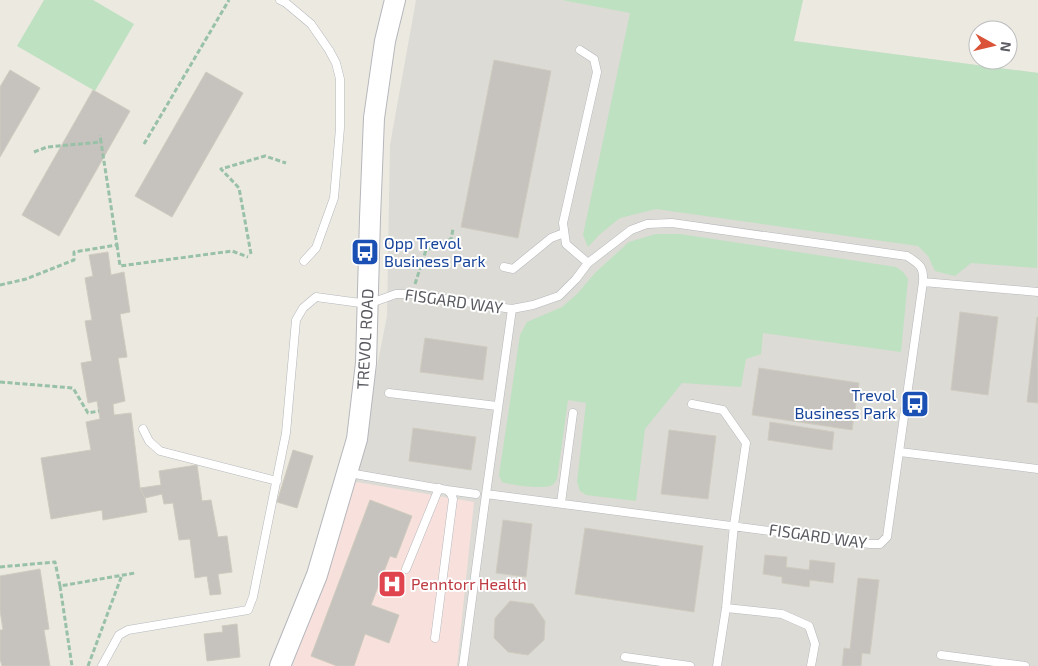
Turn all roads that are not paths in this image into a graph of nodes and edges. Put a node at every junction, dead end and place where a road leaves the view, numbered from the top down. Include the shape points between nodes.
1 (280, 0) edge
2 (395, 0) edge
3 (580, 50) dead end
4 (564, 233) junction
5 (304, 261) dead end
6 (588, 262) junction
7 (504, 267) dead end
8 (923, 282) junction
9 (1038, 292) edge
10 (368, 304) junction
11 (512, 309) junction
12 (389, 393) dead end
13 (692, 404) dead end
14 (497, 406) junction
15 (573, 413) dead end
16 (143, 430) dead end
17 (900, 452) junction
18 (1038, 469) edge
19 (347, 473) junction
20 (277, 481) junction
21 (443, 489) junction
22 (476, 494) dead end
23 (486, 494) junction
24 (562, 503) junction
25 (734, 525) junction
26 (406, 569) dead end
27 (726, 608) junction
28 (435, 638) dead end
29 (941, 655) dead end
30 (625, 657) dead end
31 (102, 666) edge
32 (280, 666) edge
33 (463, 666) edge
34 (690, 666) edge
35 (717, 666) edge
36 (812, 666) edge
37 (1025, 666) edge

1 - 5 lane via 311,24 330,50 340,79 334,198 316,248
2 - 10 street, TREVOL ROAD via 385,41 374,118
3 - 4 lane via 594,59 597,72 562,224
4 - 6 lane via 566,244
4 - 7 lane via 551,238 513,269
6 - 8 lane, FISGARD WAY via 631,230 647,224 672,222 907,256 924,272
6 - 11 lane, FISGARD WAY via 558,296
8 - 9 lane
8 - 17 lane, FISGARD WAY
10 - 11 lane, FISGARD WAY via 396,294 411,294
10 - 19 street, TREVOL ROAD via 366,363 357,439
10 - 20 lane via 316,297 303,308 296,320 286,434
11 - 14 lane, FISGARD WAY
12 - 14 lane
13 - 25 lane via 723,410 746,443
14 - 23 lane, FISGARD WAY
15 - 24 lane
16 - 20 lane via 149,441 160,450
17 - 18 lane
17 - 25 lane, FISGARD WAY via 890,527 880,544
19 - 21 lane
19 - 32 street, TREVOL ROAD via 317,575
20 - 31 lane via 248,610 128,630 119,635
21 - 22 lane
21 - 26 lane
21 - 28 lane via 453,499
23 - 24 lane, FISGARD WAY
23 - 33 lane
24 - 25 lane, FISGARD WAY
25 - 27 lane
27 - 35 lane
27 - 36 lane via 782,614 809,626 815,644
29 - 37 lane
30 - 34 lane

